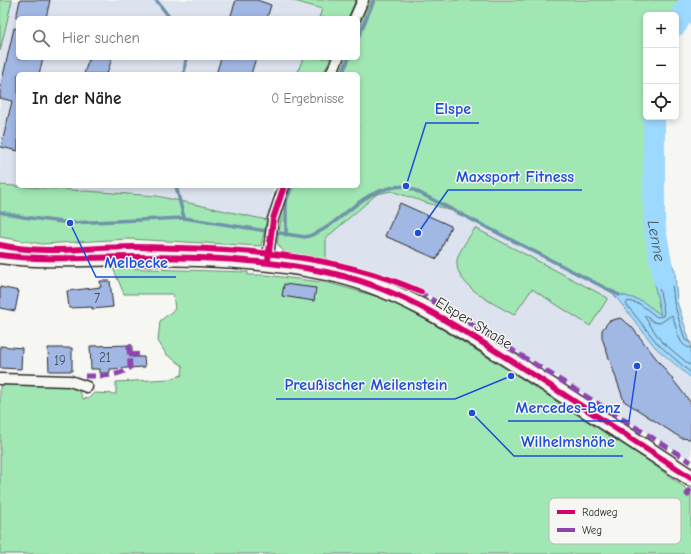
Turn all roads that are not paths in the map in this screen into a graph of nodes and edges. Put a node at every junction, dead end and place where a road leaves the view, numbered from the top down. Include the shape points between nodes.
1 (363, 0) edge
2 (356, 16) edge
3 (337, 60) edge
4 (332, 72) edge
5 (283, 188) edge
6 (0, 255) edge
7 (267, 264) junction
8 (0, 379) edge
9 (87, 387) dead end
10 (691, 478) edge

1 - 2 street
3 - 4 street
5 - 7 street via 274,219
6 - 7 main road, Elsper Straße via 68,259 201,259
7 - 10 main road, Elsper Straße via 340,275 376,286 405,299 490,348
8 - 9 street via 70,381

